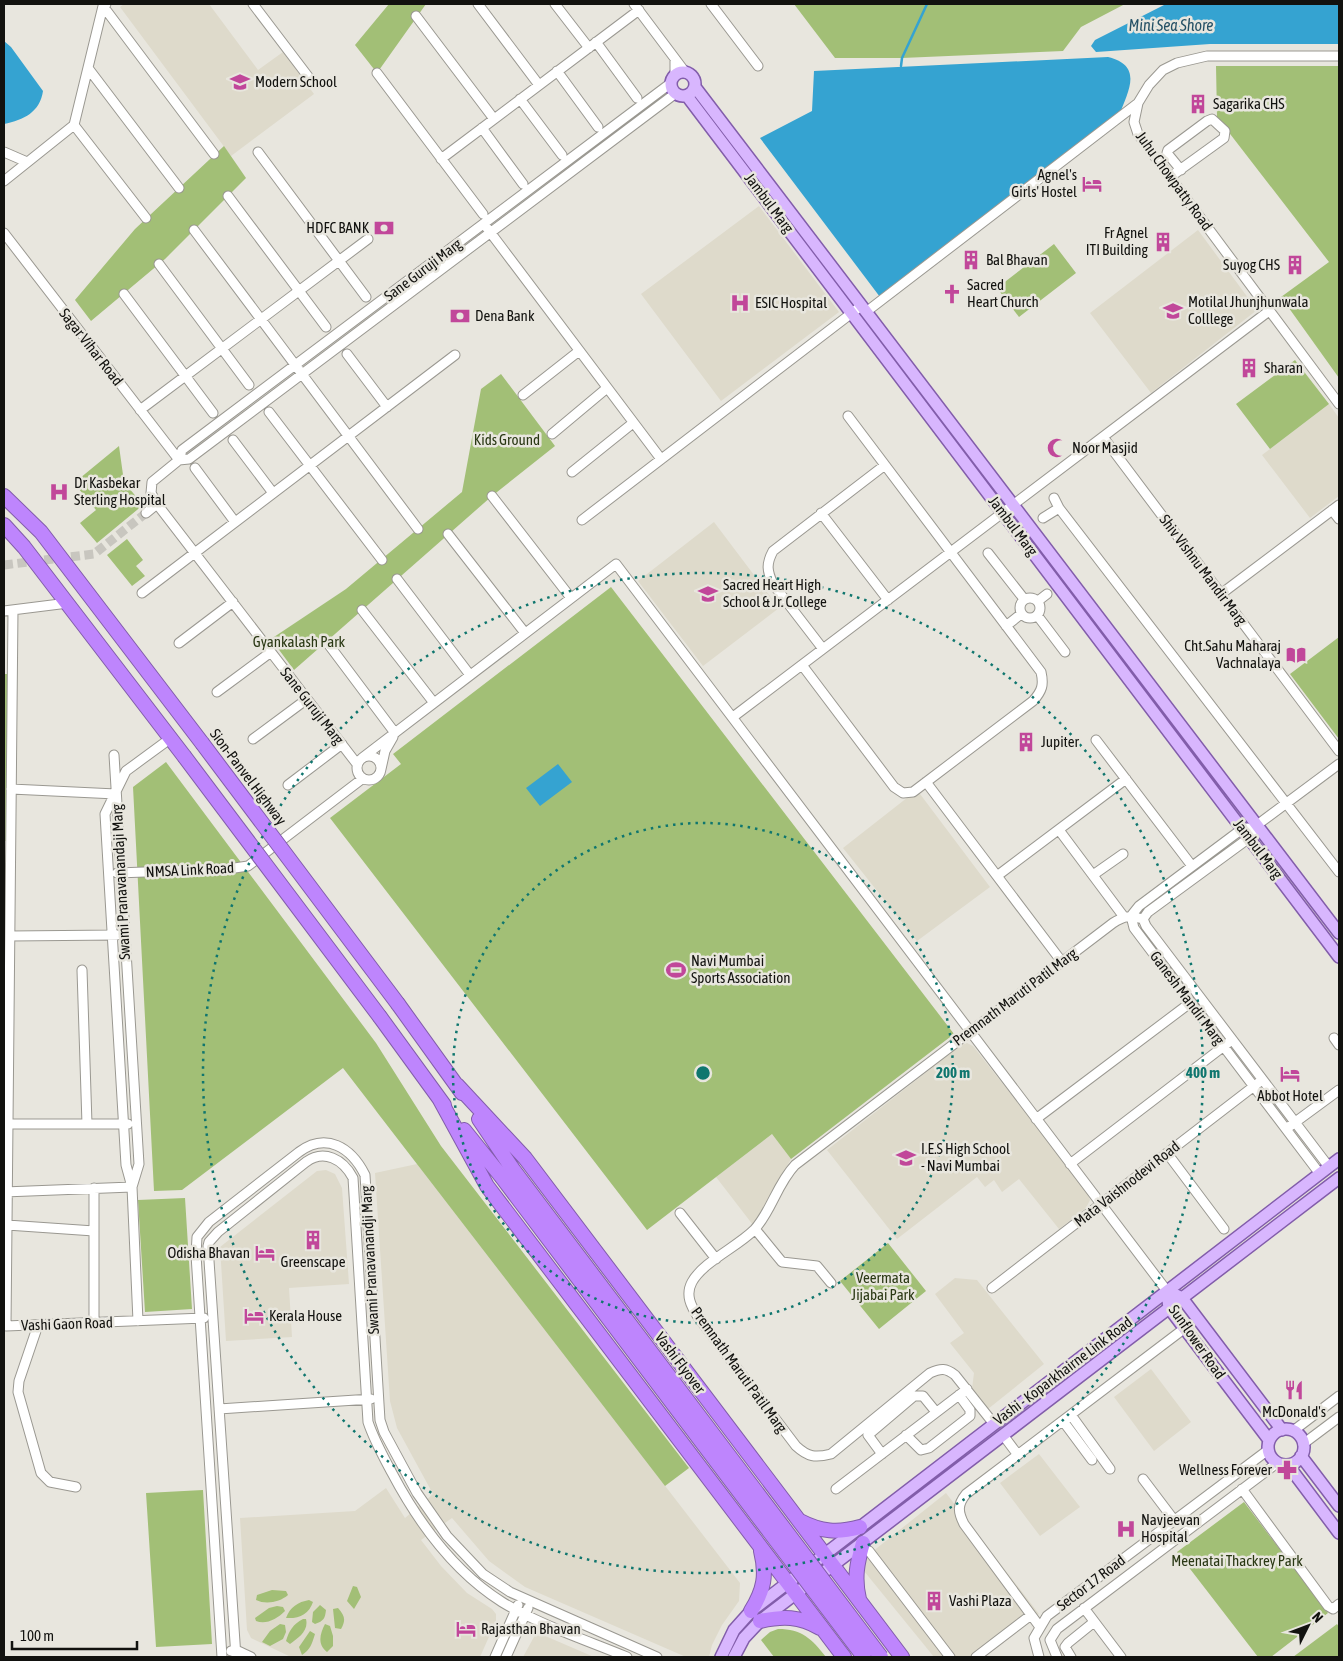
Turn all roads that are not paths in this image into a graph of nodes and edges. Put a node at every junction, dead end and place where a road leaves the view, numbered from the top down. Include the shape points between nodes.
1 (253, 4) edge
2 (478, 4) edge
3 (555, 4) edge
4 (711, 4) edge
5 (104, 5) edge
6 (636, 7) edge
7 (416, 16) dead end
8 (592, 45) junction
9 (1339, 56) edge
10 (758, 66) dead end
11 (88, 68) junction
12 (557, 71) junction
13 (377, 73) dead end
14 (313, 83) dead end
15 (681, 84) junction
16 (540, 85) junction
17 (637, 98) dead end
18 (520, 99) junction
19 (1138, 103) junction
20 (494, 119) junction
21 (74, 125) junction
22 (598, 127) dead end
23 (482, 128) junction
24 (4, 152) edge
25 (258, 152) dead end
26 (214, 154) dead end
27 (562, 155) dead end
28 (441, 159) junction
29 (28, 162) junction
30 (1181, 170) junction
31 (1170, 178) junction
32 (4, 181) edge
33 (523, 184) dead end
34 (179, 188) dead end
35 (228, 196) dead end
36 (146, 218) dead end
37 (483, 219) junction
38 (194, 230) dead end
39 (4, 233) edge
40 (490, 233) junction
41 (368, 239) dead end
42 (339, 261) junction
43 (159, 264) dead end
44 (299, 290) junction
45 (124, 294) dead end
46 (366, 297) dead end
47 (864, 309) junction
48 (1269, 311) junction
49 (852, 313) junction
50 (260, 320) junction
51 (326, 327) dead end
52 (222, 349) junction
53 (579, 350) junction
54 (347, 354) dead end
55 (455, 355) dead end
56 (295, 366) junction
57 (301, 374) junction
58 (185, 376) junction
59 (249, 386) dead end
60 (608, 388) junction
61 (523, 395) dead end
62 (1339, 404) edge
63 (387, 407) junction
64 (140, 410) junction
65 (270, 412) dead end
66 (213, 413) dead end
67 (848, 416) dead end
68 (633, 423) junction
69 (552, 434) dead end
70 (348, 437) junction
71 (1103, 437) junction
72 (233, 440) dead end
73 (661, 459) junction
74 (179, 460) junction
75 (885, 465) junction
76 (309, 466) junction
77 (195, 468) dead end
78 (572, 472) dead end
79 (273, 494) junction
80 (4, 496) edge
81 (492, 496) dead end
82 (1054, 498) dead end
83 (157, 504) junction
84 (1013, 505) junction
85 (1059, 508) junction
86 (1336, 508) edge
87 (146, 513) tunnel mouth
88 (821, 513) junction
89 (1003, 513) junction
90 (1043, 518) dead end
91 (1339, 519) edge
92 (582, 520) dead end
93 (235, 522) junction
94 (4, 526) edge
95 (418, 529) dead end
96 (448, 534) dead end
97 (951, 552) junction
98 (194, 553) junction
99 (988, 553) dead end
100 (382, 560) dead end
101 (397, 579) dead end
102 (142, 593) dead end
103 (1047, 594) dead end
104 (1222, 594) junction
105 (571, 598) junction
106 (1024, 599) junction
107 (888, 600) junction
108 (1038, 601) junction
109 (232, 602) junction
110 (68, 603) junction
111 (8, 610) edge
112 (362, 610) dead end
113 (1022, 614) junction
114 (1037, 615) junction
115 (1006, 626) junction
116 (525, 633) junction
117 (326, 641) dead end
118 (179, 642) dead end
119 (823, 649) junction
120 (270, 652) junction
121 (1065, 652) dead end
122 (802, 665) junction
123 (8, 671) edge
124 (470, 675) junction
125 (217, 692) dead end
126 (307, 699) junction
127 (434, 703) junction
128 (732, 718) junction
129 (395, 733) junction
130 (171, 738) junction
131 (253, 740) dead end
132 (1096, 740) dead end
133 (342, 744) junction
134 (1339, 750) edge
135 (114, 755) dead end
136 (360, 761) junction
137 (1339, 764) edge
138 (381, 771) junction
139 (362, 778) junction
140 (1126, 779) junction
141 (926, 782) junction
142 (288, 785) dead end
143 (11, 789) junction
144 (116, 794) junction
145 (1287, 803) junction
146 (1257, 825) junction
147 (1059, 830) junction
148 (1246, 833) junction
149 (7, 845) edge
150 (1123, 854) dead end
151 (1192, 866) junction
152 (1339, 872) edge
153 (108, 873) junction
154 (121, 873) junction
155 (997, 876) junction
156 (1093, 876) junction
157 (1127, 916) junction
158 (1143, 919) junction
159 (1339, 933) edge
160 (112, 935) junction
161 (125, 935) junction
162 (10, 936) junction
163 (1339, 957) edge
164 (1062, 962) junction
165 (82, 970) dead end
166 (1190, 1002) junction
167 (1206, 1006) junction
168 (1197, 1012) junction
169 (970, 1031) junction
170 (7, 1038) edge
171 (1232, 1040) junction
172 (1223, 1046) junction
173 (1262, 1080) junction
174 (457, 1085) junction
175 (1254, 1087) junction
176 (1339, 1090) edge
177 (439, 1098) junction
178 (1036, 1118) junction
179 (1295, 1123) junction
180 (8, 1124) junction
181 (87, 1124) junction
182 (124, 1124) junction
183 (136, 1124) junction
184 (1286, 1129) junction
185 (1167, 1154) junction
186 (1339, 1159) edge
187 (1070, 1164) junction
188 (1324, 1171) junction
189 (506, 1172) junction
190 (1339, 1178) edge
191 (132, 1187) junction
192 (94, 1188) junction
193 (6, 1192) edge
194 (1101, 1204) junction
195 (680, 1213) dead end
196 (7, 1225) junction
197 (755, 1229) junction
198 (1224, 1229) dead end
199 (94, 1231) junction
200 (716, 1259) junction
201 (830, 1284) dead end
202 (992, 1288) dead end
203 (1167, 1291) junction
204 (1182, 1298) junction
205 (1170, 1308) junction
206 (200, 1318) junction
207 (213, 1318) junction
208 (138, 1321) junction
209 (94, 1323) junction
210 (38, 1325) junction
211 (5, 1326) edge
212 (1185, 1328) junction
213 (963, 1392) junction
214 (1339, 1396) edge
215 (366, 1399) junction
216 (378, 1399) junction
217 (219, 1409) junction
218 (936, 1412) junction
219 (1071, 1415) junction
220 (1339, 1416) edge
221 (1063, 1421) junction
222 (994, 1424) junction
223 (1287, 1430) junction
224 (906, 1435) junction
225 (1003, 1435) junction
226 (1303, 1444) junction
227 (1269, 1445) junction
228 (882, 1454) junction
229 (1018, 1455) junction
230 (1301, 1456) junction
231 (1092, 1460) dead end
232 (1283, 1464) junction
233 (1110, 1469) dead end
234 (1143, 1479) dead end
235 (76, 1488) dead end
236 (836, 1489) dead end
237 (1242, 1490) junction
238 (1339, 1506) edge
239 (798, 1519) junction
240 (1174, 1520) junction
241 (860, 1526) junction
242 (1339, 1533) edge
243 (866, 1547) junction
244 (761, 1548) junction
245 (1138, 1548) junction
246 (824, 1554) junction
247 (1148, 1561) junction
248 (833, 1566) junction
249 (787, 1582) junction
250 (796, 1594) junction
251 (522, 1597) junction
252 (531, 1601) junction
253 (860, 1602) junction
254 (1339, 1604) edge
255 (1084, 1608) junction
256 (516, 1609) junction
257 (526, 1613) junction
258 (1031, 1615) junction
259 (755, 1616) junction
260 (1094, 1622) junction
261 (1040, 1627) junction
262 (823, 1630) junction
263 (1034, 1638) junction
264 (1050, 1640) junction
265 (641, 1654) edge
266 (229, 1655) edge
267 (252, 1657) edge
268 (495, 1657) edge
269 (506, 1657) edge
270 (627, 1657) edge
271 (657, 1657) edge
272 (721, 1657) edge
273 (734, 1657) edge
274 (844, 1657) edge
275 (864, 1657) edge
276 (881, 1657) edge
277 (902, 1657) edge
278 (950, 1657) edge
279 (976, 1657) edge
280 (1039, 1657) edge
281 (1057, 1657) edge
282 (1071, 1657) edge
283 (1121, 1657) edge

1 - 14 street
2 - 16 street
3 - 8 street
4 - 10 street
5 - 11 street
5 - 26 street
6 - 8 street
6 - 15 street via 675,59
7 - 20 street
8 - 12 street
8 - 17 street
9 - 19 street, Juhu Chowpatty Road via 1207,56 1176,62 1149,85
11 - 21 street
11 - 34 street
12 - 16 street
12 - 22 street
13 - 28 street
15 - 37 street, Sane Guruji Marg
15 - 40 street, Sane Guruji Marg
15 - 47 main road, Jambul Marg
15 - 49 main road, Jambul Marg
16 - 18 street
18 - 20 street
18 - 27 street
19 - 31 street, Juhu Chowpatty Road via 1134,122 1138,134
19 - 47 street
20 - 23 street
21 - 29 street
21 - 36 street
23 - 28 street
23 - 33 street
24 - 29 street
25 - 42 street
28 - 37 street
29 - 32 street
30 - 30 street via 1224,138 1225,131 1216,121 1207,121 1168,150
30 - 31 street
31 - 48 street, Juhu Chowpatty Road
35 - 44 street
37 - 40 street
37 - 56 street, Sane Guruji Marg
38 - 50 street
39 - 64 street, Sagar Vihar Road
40 - 53 street
40 - 57 street, Sane Guruji Marg
41 - 42 street
42 - 44 street
42 - 46 street
43 - 52 street
44 - 50 street
44 - 51 street
45 - 58 street
47 - 49 street
47 - 84 main road, Jambul Marg
48 - 62 street, Juhu Chowpatty Road
48 - 71 street
49 - 73 street
49 - 89 main road, Jambul Marg
50 - 52 street
50 - 56 street
52 - 58 street
52 - 59 street
53 - 60 street
53 - 61 street
54 - 63 street
55 - 63 street
56 - 57 street
56 - 74 street, Sane Guruji Marg via 182,450
57 - 70 street
57 - 74 street, Sane Guruji Marg via 189,459
58 - 64 street
58 - 66 street
60 - 68 street
60 - 69 street
63 - 70 street
64 - 74 street, Sagar Vihar Road
65 - 76 street
67 - 75 street
68 - 73 street
68 - 78 street
70 - 76 street
70 - 95 street
71 - 84 street
71 - 104 street, Shiv Vishnu Mandir Marg
72 - 79 street
73 - 92 street
74 - 83 street, Sane Guruji Marg via 152,482 151,493
75 - 88 street
75 - 97 street
76 - 79 street
76 - 100 street
77 - 93 street
79 - 93 street
80 - 174 highway, Sion-Panvel Highway, bridge via 41,532
81 - 105 street
82 - 85 street
83 - 87 street
83 - 98 street, Sane Guruji Marg
84 - 89 street
84 - 146 main road, Jambul Marg
85 - 90 street
85 - 145 street
86 - 91 street
86 - 104 street
88 - 107 street
88 - 119 street via 773,551 767,562 773,584
89 - 97 street
89 - 148 main road, Jambul Marg
93 - 98 street
94 - 110 highway
96 - 116 street
97 - 107 street
97 - 115 street
98 - 102 street
98 - 109 street, Sane Guruji Marg
99 - 106 street
101 - 124 street
103 - 108 street
104 - 134 street, Shiv Vishnu Mandir Marg
105 - 116 street
105 - 128 street via 616,564
106 - 108 street via 1032,597
106 - 113 street via 1020,605
107 - 119 street
108 - 114 street
109 - 118 street
109 - 120 street, Sane Guruji Marg
110 - 111 street
110 - 130 highway
111 - 123 street, Vashi Gaon Road
112 - 127 street
113 - 114 street via 1029,618
113 - 115 street
114 - 121 street
115 - 141 street via 1040,672 1042,692
116 - 124 street
117 - 129 street
119 - 122 street
120 - 125 street
120 - 126 street, Sane Guruji Marg
122 - 128 street
122 - 141 street via 894,787 903,793 913,792
123 - 143 street, Vashi Gaon Road
124 - 127 street
126 - 131 street
126 - 133 street, Sane Guruji Marg
127 - 129 street
128 - 169 street
129 - 136 street
129 - 138 street via 385,751
130 - 144 street via 129,768
130 - 177 highway, bridge
132 - 140 street
133 - 136 street, Sane Guruji Marg
133 - 142 street
135 - 144 street
136 - 138 street via 370,756 377,760
136 - 139 street via 357,772
137 - 145 street
138 - 139 street via 373,780
139 - 154 street, NMSA Link Road via 248,866
140 - 147 street
140 - 151 street
141 - 155 street
143 - 144 street
143 - 149 street, Vashi Gaon Road
144 - 153 street, Swami Pranavanandaji Marg via 105,814
144 - 154 street, Swami Pranavanandaji Marg
145 - 146 street
145 - 152 street
146 - 148 street, Premnath Maruti Patil Marg
146 - 159 main road, Jambul Marg
147 - 155 street
147 - 156 street, Ganesh Mandir Marg
148 - 151 street, Premnath Maruti Patil Marg
148 - 158 street, Premnath Maruti Patil Marg
148 - 163 main road, Jambul Marg
149 - 162 street, Vashi Gaon Road
150 - 156 street
151 - 157 street, Premnath Maruti Patil Marg
153 - 154 street, NMSA Link Road
153 - 160 street, Swami Pranavanandaji Marg
154 - 161 street, Swami Pranavanandaji Marg
155 - 164 street
156 - 157 street, Ganesh Mandir Marg
157 - 158 street
157 - 164 street, Premnath Maruti Patil Marg
157 - 166 street, Ganesh Mandir Marg
158 - 167 street, Ganesh Mandir Marg
160 - 161 street
160 - 162 street
160 - 182 street, Swami Pranavanandaji Marg
161 - 183 street, Swami Pranavanandaji Marg
162 - 170 street, Vashi Gaon Road
164 - 169 street, Premnath Maruti Patil Marg
165 - 181 street
166 - 168 street, Ganesh Mandir Marg
166 - 178 street
167 - 168 street
167 - 171 street, Ganesh Mandir Marg
168 - 172 street, Ganesh Mandir Marg
169 - 178 street
169 - 197 street, Premnath Maruti Patil Marg via 795,1165
170 - 180 street, Vashi Gaon Road
171 - 172 street
171 - 173 street, Ganesh Mandir Marg
172 - 175 street, Ganesh Mandir Marg
172 - 187 street
173 - 175 street, Mata Vaishnodevi Road
173 - 179 street, Ganesh Mandir Marg
174 - 189 highway, Vashi Flyover
174 - 239 highway via 525,1158
175 - 184 street, Ganesh Mandir Marg
175 - 185 street, Mata Vaishnodevi Road
176 - 179 street
177 - 189 highway, Vashi Flyover
177 - 244 highway via 487,1186
178 - 187 street
179 - 184 street
179 - 188 street, Ganesh Mandir Marg
180 - 181 street
180 - 193 street, Vashi Gaon Road
181 - 182 street
182 - 183 street
182 - 191 street, Swami Pranavanandaji Marg via 126,1164
183 - 191 street, Swami Pranavanandaji Marg via 139,1164
184 - 188 street, Ganesh Mandir Marg
185 - 194 street, Mata Vaishnodevi Road
185 - 198 street
186 - 188 main road, Vashi - Koparkhairne Link Road
187 - 194 street
188 - 203 main road, Vashi - Koparkhairne Link Road
189 - 275 highway, Vashi Flyover, bridge
189 - 276 highway, Vashi Flyover, bridge
190 - 204 main road, Vashi - Koparkhairne Link Road
191 - 192 street
191 - 208 street, Swami Pranavanandaji Marg
192 - 193 street
192 - 199 street
193 - 196 street, Vashi Gaon Road
194 - 202 street, Mata Vaishnodevi Road
194 - 203 street
195 - 200 street
196 - 199 street
196 - 211 street, Vashi Gaon Road
197 - 200 street, Premnath Maruti Patil Marg
197 - 201 street via 782,1262 817,1266
199 - 209 street
200 - 213 street, Premnath Maruti Patil Marg via 692,1282 688,1293 691,1306 806,1455 818,1458 831,1454 939,1369 948,1369
203 - 204 main road, Sunflower Road
203 - 205 main road, Sunflower Road
203 - 222 main road, Vashi - Koparkhairne Link Road
204 - 205 main road, Vashi - Koparkhairne Link Road
204 - 223 main road, Sunflower Road
205 - 212 main road, Sunflower Road
205 - 225 main road, Vashi - Koparkhairne Link Road
206 - 207 street, Vashi Gaon Road
206 - 208 street, Vashi Gaon Road
206 - 216 street, Swami Pranavanandji Marg via 196,1246 202,1229 308,1146 320,1142 335,1144 359,1162 365,1175
206 - 266 street, Swami Pranavanandji Marg
207 - 215 street, Swami Pranavanandji Marg via 208,1246 212,1237 313,1157 331,1156 341,1162 353,1178
207 - 217 street, Swami Pranavanandji Marg
208 - 209 street, Vashi Gaon Road
209 - 210 street, Vashi Gaon Road
210 - 211 street, Vashi Gaon Road
210 - 235 street via 18,1392 42,1474 50,1482
212 - 219 street
212 - 227 main road, Sunflower Road
213 - 218 street
213 - 222 street, Premnath Maruti Patil Marg
213 - 224 street via 970,1416 929,1448 921,1450
214 - 223 street
215 - 216 street
215 - 217 street
215 - 256 street, Swami Pranavanandji Marg via 373,1437 406,1499 438,1544 476,1584
216 - 251 street, Swami Pranavanandji Marg via 384,1432 417,1492 447,1536 483,1574
217 - 266 street, Swami Pranavanandji Marg
218 - 224 street
218 - 228 street via 923,1396 914,1396 868,1435
219 - 221 street
219 - 233 street
220 - 226 street
221 - 229 street
221 - 231 street
222 - 225 main road
222 - 241 main road, Vashi - Koparkhairne Link Road
223 - 226 main road via 1298,1435
223 - 227 main road via 1276,1432
224 - 228 street
225 - 229 street
225 - 243 main road, Vashi - Koparkhairne Link Road
226 - 230 main road
227 - 232 main road via 1270,1456
227 - 240 street, Sector 17 Road
228 - 236 street
229 - 258 street via 966,1494 958,1509 964,1524
230 - 232 main road via 1294,1463
230 - 238 main road
232 - 237 street, Sector 17 Road
232 - 242 main road
234 - 240 street
237 - 247 street, Sector 17 Road
237 - 254 street via 1328,1606 1333,1609
239 - 241 highway via 828,1532
239 - 246 highway
240 - 245 street, Sector 17 Road
241 - 246 main road, Vashi - Koparkhairne Link Road
243 - 248 main road, Vashi - Koparkhairne Link Road
243 - 253 highway via 856,1569
243 - 278 street
244 - 249 highway
244 - 259 highway via 765,1580
245 - 247 street
245 - 261 street, Sector 17 Road via 1047,1616
246 - 248 highway
246 - 249 main road, Vashi - Koparkhairne Link Road
247 - 255 street, Sector 17 Road
248 - 250 main road, Vashi - Koparkhairne Link Road
248 - 253 highway
249 - 250 highway
249 - 259 main road, Vashi - Koparkhairne Link Road
250 - 259 main road, Vashi - Koparkhairne Link Road
250 - 262 highway
251 - 252 street, Swami Pranavanandji Marg
251 - 256 street
252 - 257 street
252 - 265 street, Swami Pranavanandji Marg
253 - 277 highway
255 - 260 street
255 - 264 street, Sector 17 Road via 1057,1629
256 - 257 street, Swami Pranavanandji Marg
256 - 268 street
257 - 269 street
257 - 270 street, Swami Pranavanandji Marg
258 - 261 street
258 - 279 street
259 - 262 highway via 807,1620
259 - 272 main road via 734,1630
259 - 273 main road
260 - 282 street via 1068,1643 1066,1647
260 - 283 street
261 - 263 street, Sector 17 Road
262 - 274 highway
263 - 264 street
263 - 280 street
264 - 281 street
265 - 271 street, Swami Pranavanandji Marg
266 - 267 street

